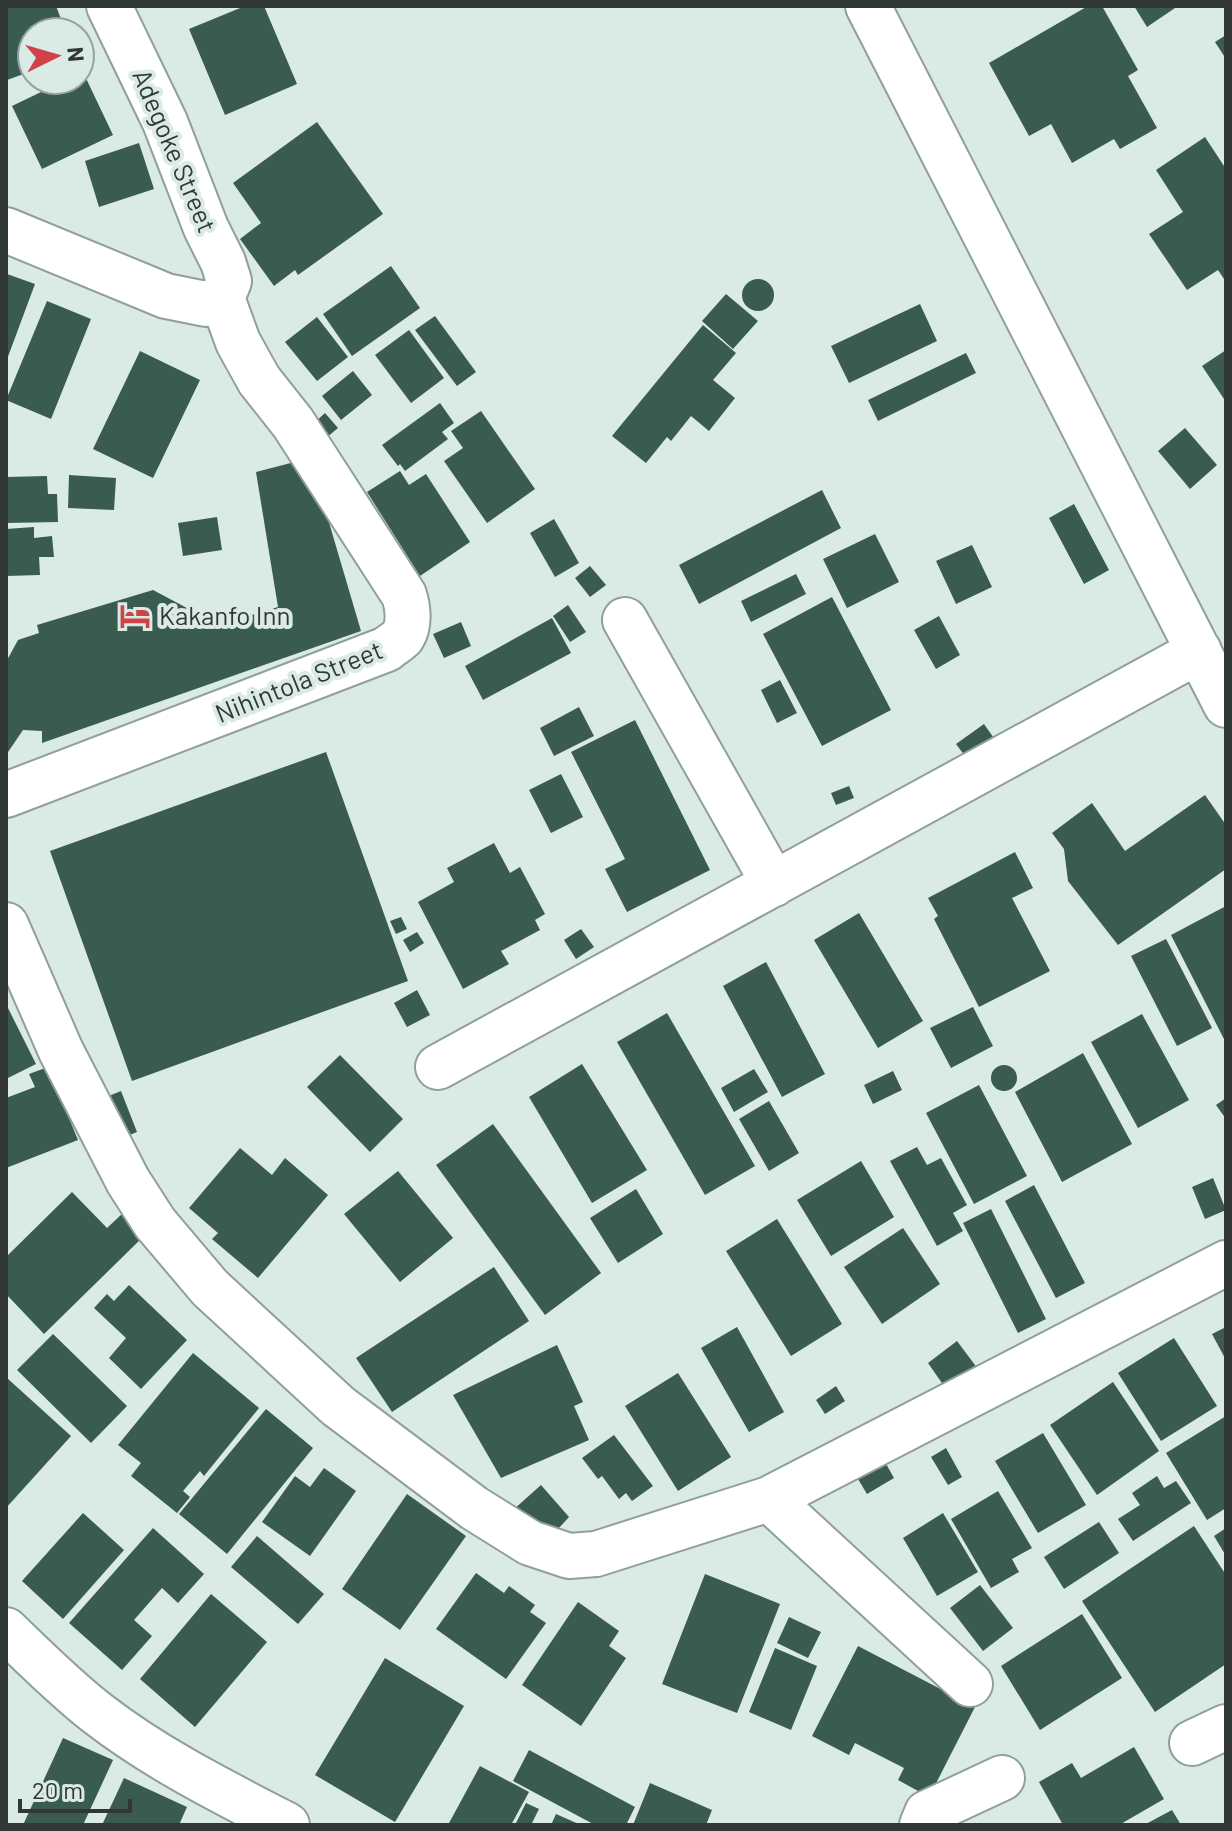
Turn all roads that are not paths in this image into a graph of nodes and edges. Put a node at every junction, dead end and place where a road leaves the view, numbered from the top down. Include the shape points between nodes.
1 (109, 6) edge
2 (868, 6) edge
3 (6, 230) edge
4 (222, 298) junction
5 (625, 620) dead end
6 (1199, 651) junction
7 (1226, 705) edge
8 (6, 795) edge
9 (774, 884) junction
10 (6, 925) edge
11 (438, 1067) dead end
12 (1226, 1263) edge
13 (769, 1499) junction
14 (6, 1630) edge
15 (970, 1684) dead end
16 (1002, 1778) dead end
17 (287, 1825) edge
18 (922, 1825) edge

1 - 4 street, Adegoke Street via 223,262 229,281
2 - 6 street
3 - 4 street via 166,296 206,304
4 - 8 street, Nihintola Street via 259,380 293,423 404,595 408,606 403,636 387,649
5 - 9 street
6 - 7 street
6 - 9 street
9 - 11 street
10 - 13 street via 61,1051 155,1223 210,1288 338,1406 424,1471 530,1543 569,1556 596,1554
12 - 13 street
13 - 15 street
14 - 17 street via 95,1712 137,1742
16 - 18 street via 927,1813

